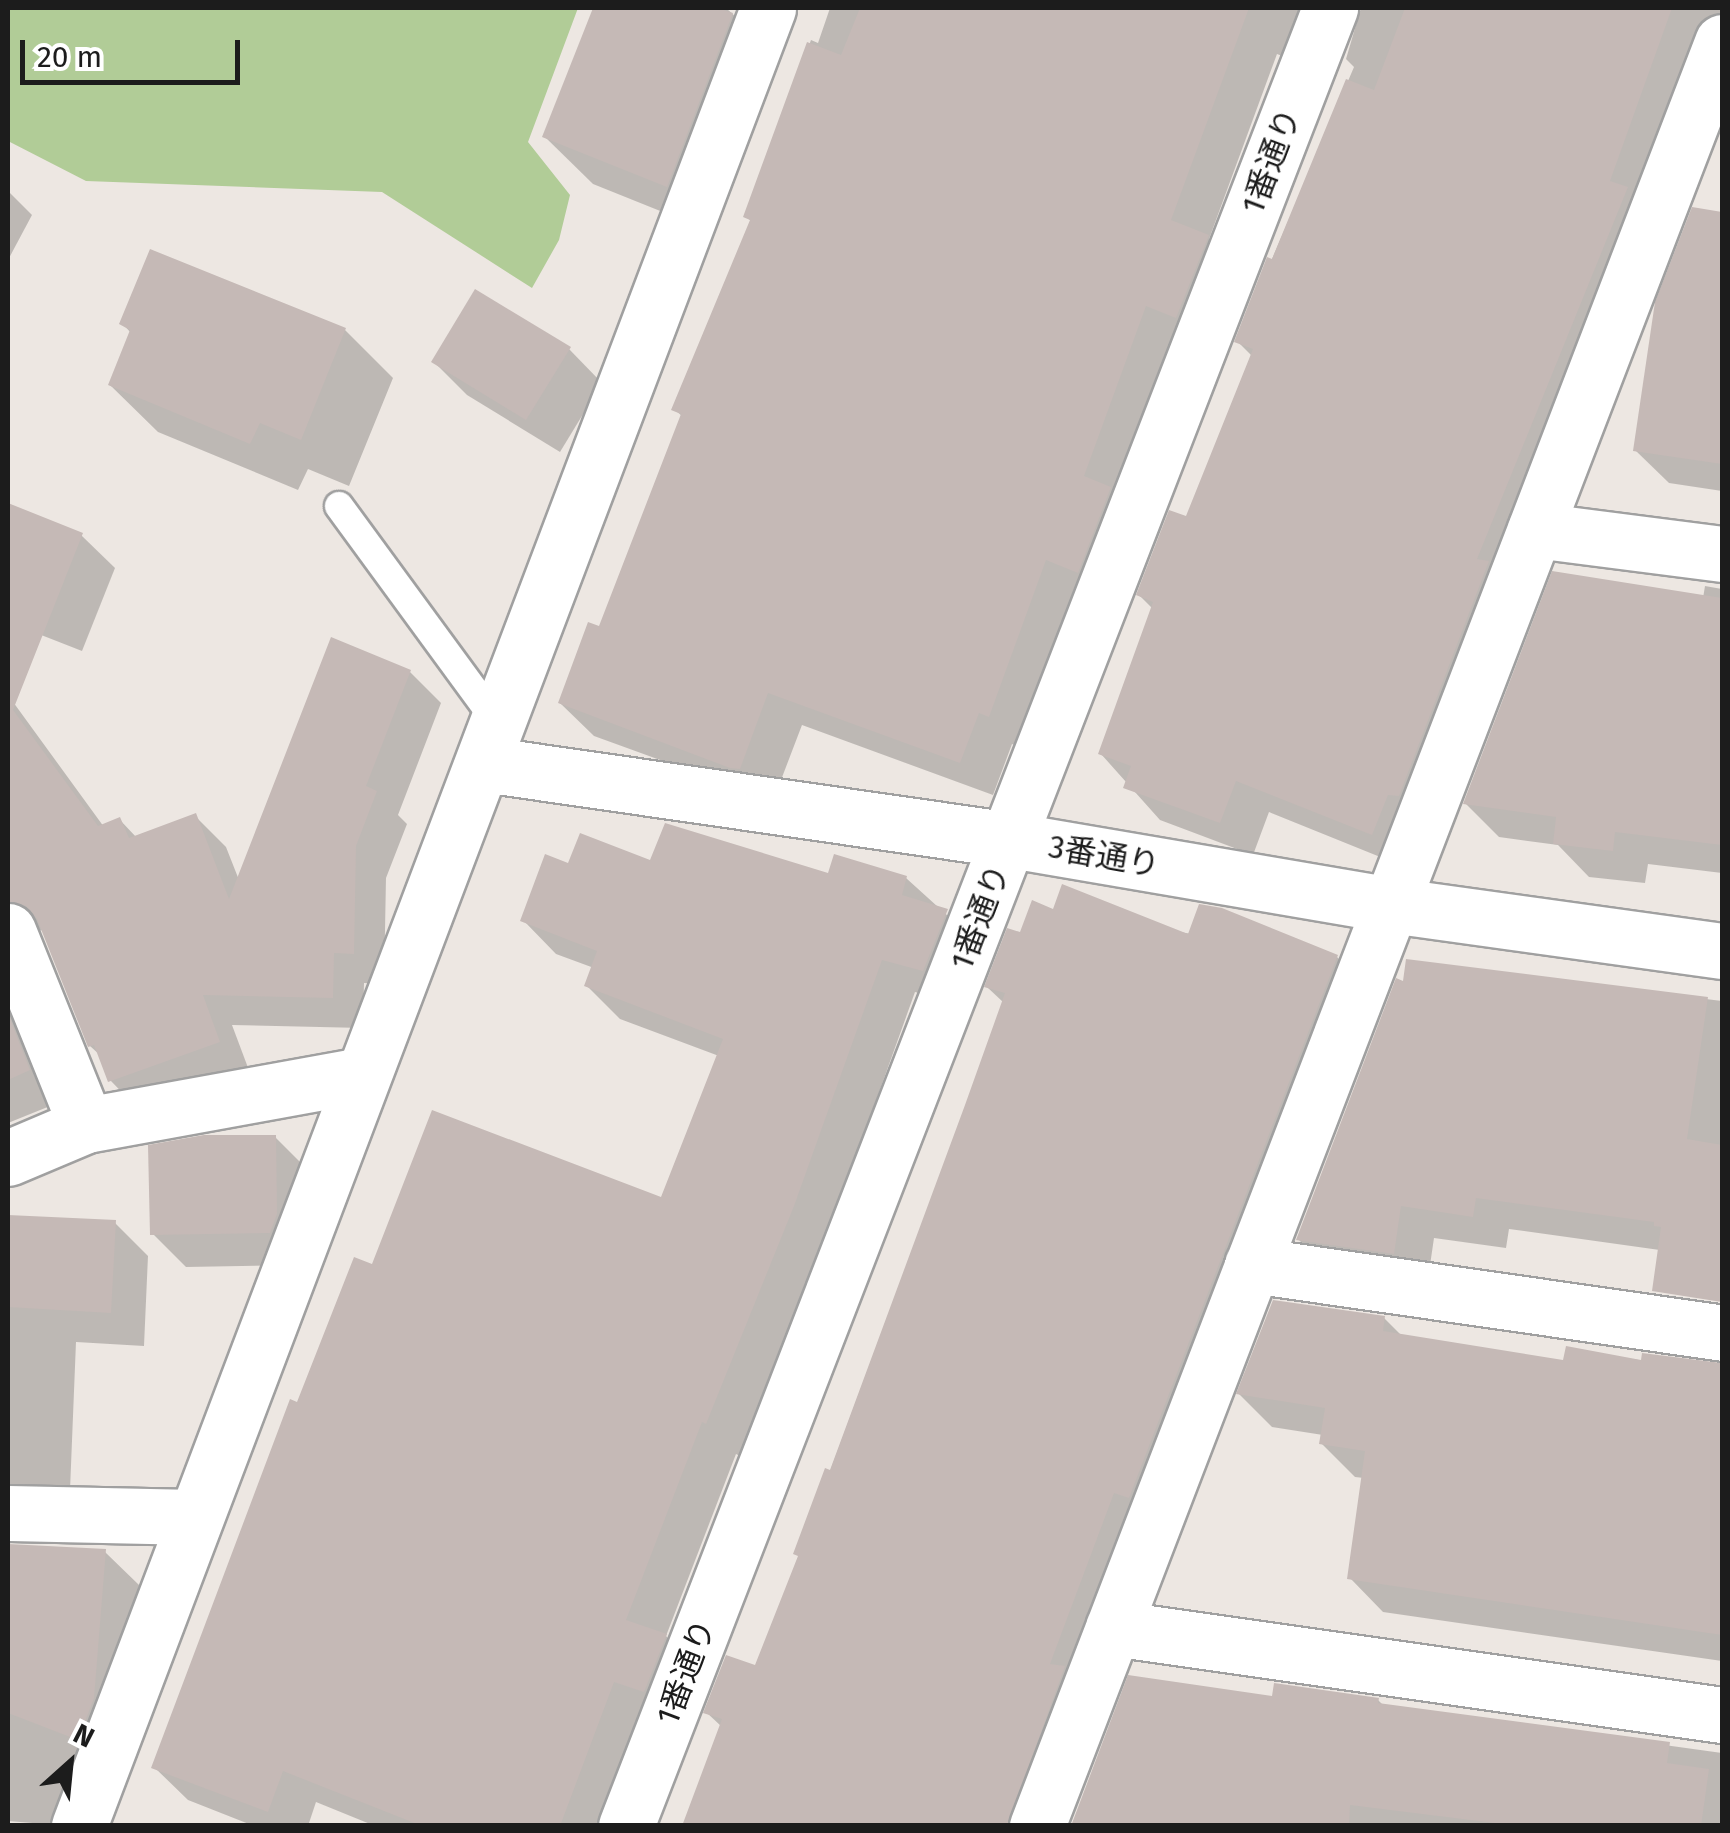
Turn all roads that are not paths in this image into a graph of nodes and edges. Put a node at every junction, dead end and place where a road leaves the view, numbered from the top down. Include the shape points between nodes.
1 (768, 8) edge
2 (1330, 8) edge
3 (1722, 42) edge
4 (1699, 167) edge
5 (339, 506) dead end
6 (1535, 530) junction
7 (1722, 554) edge
8 (491, 743) junction
9 (1010, 840) junction
10 (1391, 905) junction
11 (8, 931) edge
12 (1722, 951) edge
13 (361, 1076) junction
14 (86, 1125) junction
15 (8, 1158) edge
16 (1252, 1266) junction
17 (1722, 1333) edge
18 (8, 1513) edge
19 (192, 1518) junction
20 (1113, 1628) junction
21 (1722, 1715) edge
22 (79, 1826) edge
23 (626, 1826) edge
24 (1037, 1826) edge

1 - 8 street
2 - 9 street, 1番通り
3 - 4 street
4 - 6 street
5 - 8 lane
6 - 7 street
6 - 10 street
8 - 9 street, 3番通り
8 - 13 street
9 - 10 street, 3番通り
9 - 23 street, 1番通り
10 - 12 street, 3番通り
10 - 16 street
11 - 14 street
13 - 14 street
13 - 19 street
14 - 15 street
16 - 17 street
16 - 20 street
18 - 19 street
19 - 22 street
20 - 21 street
20 - 24 street

